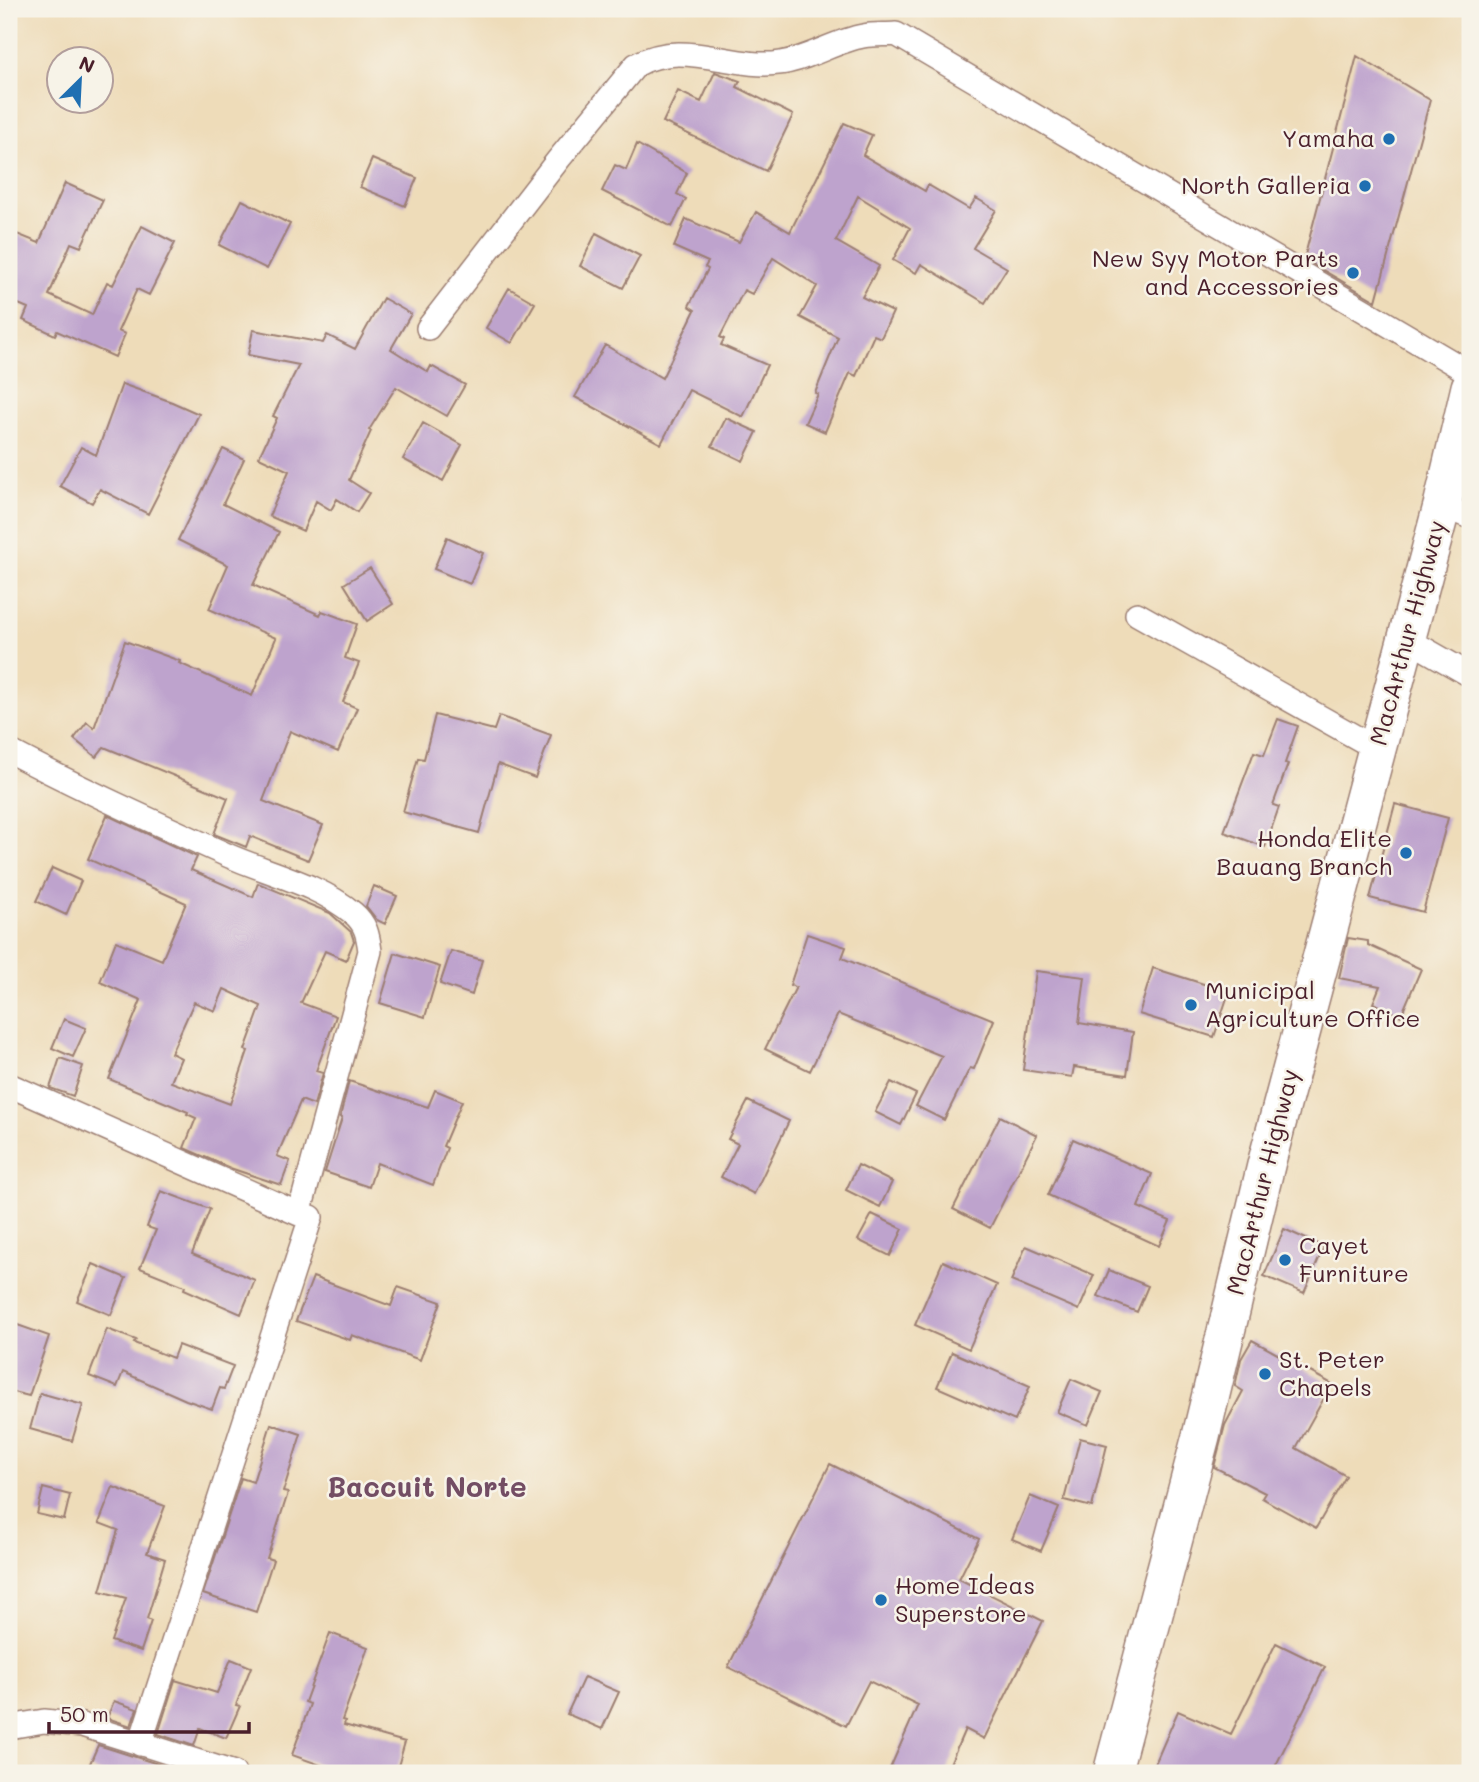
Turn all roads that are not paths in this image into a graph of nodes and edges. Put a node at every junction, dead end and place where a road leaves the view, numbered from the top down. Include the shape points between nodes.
1 (428, 328) dead end
2 (1470, 373) edge
3 (1470, 387) edge
4 (1456, 512) edge
5 (1137, 614) dead end
6 (1406, 639) junction
7 (1470, 675) edge
8 (1377, 749) junction
9 (9, 751) edge
10 (9, 1085) edge
11 (299, 1214) junction
12 (9, 1727) edge
13 (140, 1744) junction
14 (234, 1773) edge
15 (1112, 1773) edge

1 - 2 street via 636,65 649,58 701,54 743,63 781,63 862,36 896,34
3 - 4 highway, MacArthur Highway
4 - 6 highway, MacArthur Highway
5 - 8 street
6 - 7 street
6 - 8 highway, MacArthur Highway
8 - 15 highway, MacArthur Highway
9 - 11 street via 323,895 356,915 368,930 370,951
10 - 11 street
11 - 13 street via 311,1217
12 - 13 street via 44,1721 82,1726
13 - 14 street

